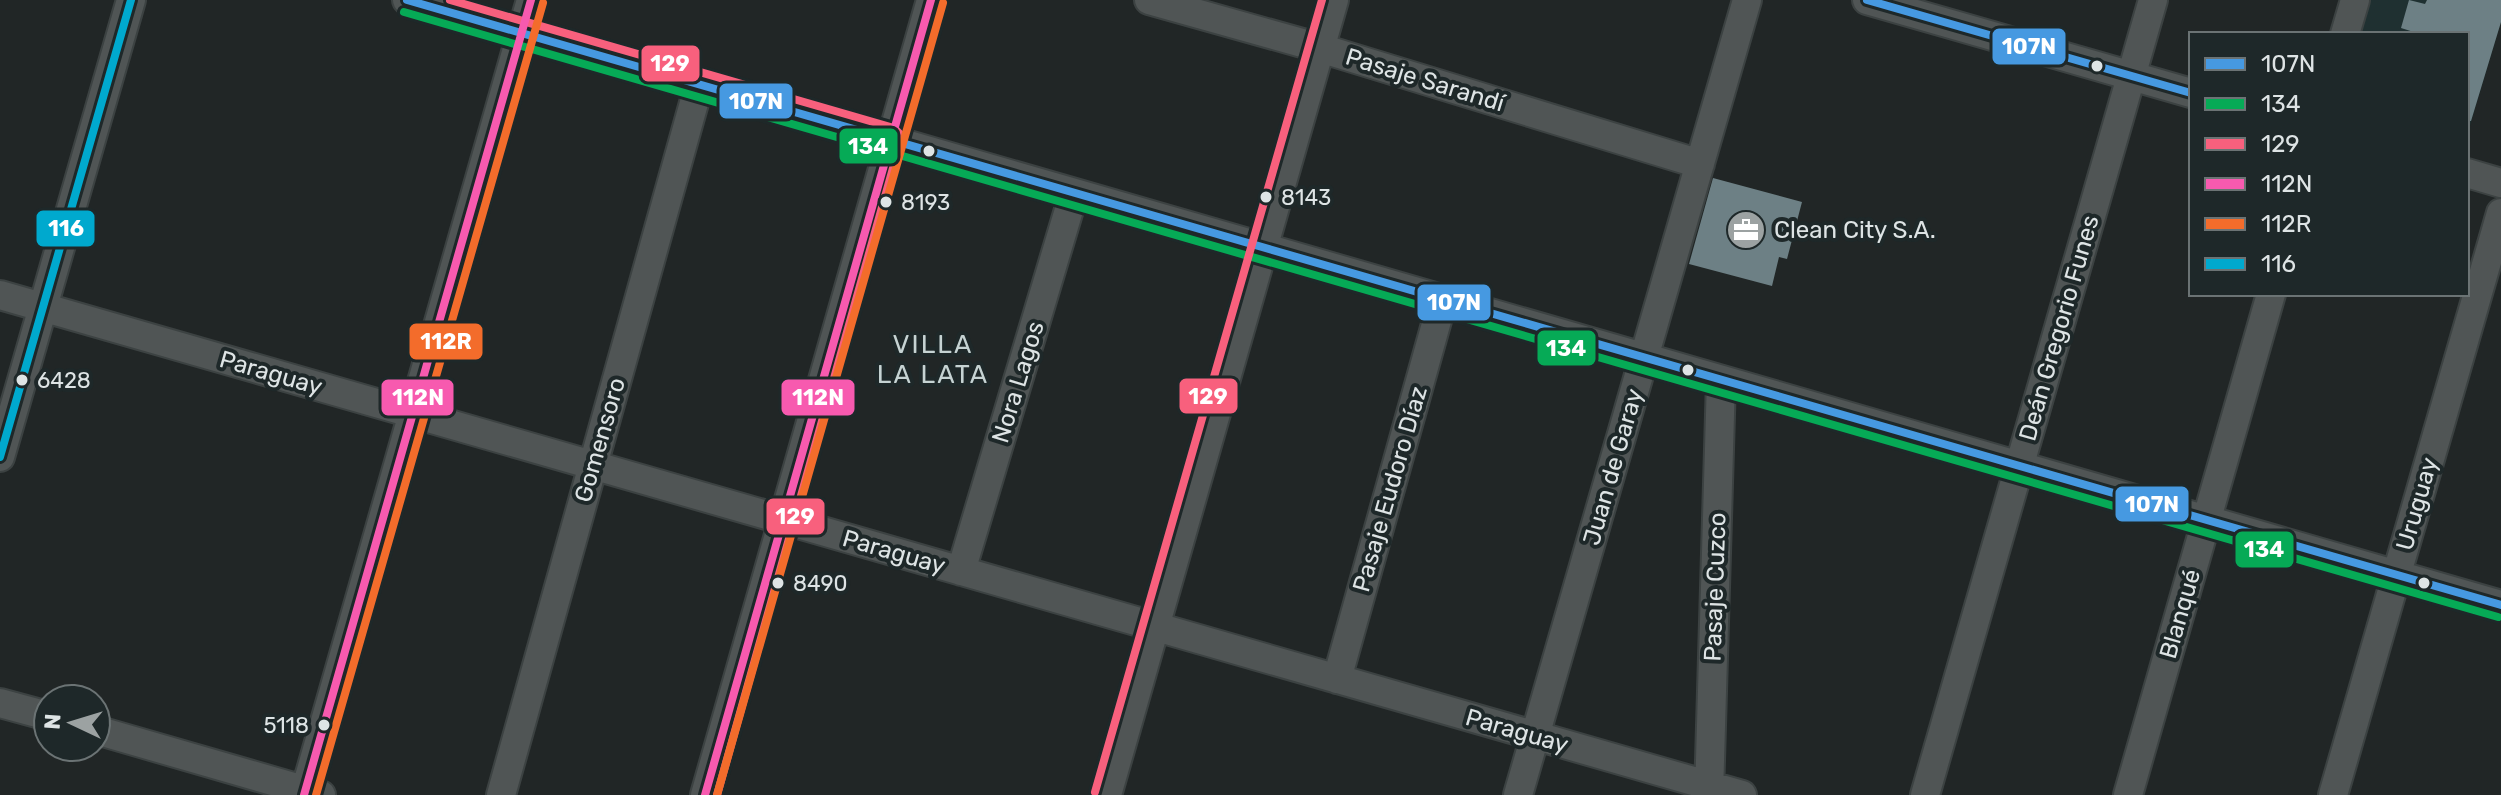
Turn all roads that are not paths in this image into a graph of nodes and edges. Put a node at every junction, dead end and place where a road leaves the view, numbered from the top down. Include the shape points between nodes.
1 (131, 0) edge
2 (407, 0) edge
3 (531, 0) edge
4 (931, 0) edge
5 (1149, 0) edge
6 (1334, 0) edge
7 (1747, 0) edge
8 (1867, 0) edge
9 (2153, 0) edge
10 (2355, 0) edge
11 (2346, 32) edge
12 (522, 33) junction
13 (1320, 48) junction
14 (2131, 76) junction
15 (699, 85) junction
16 (2189, 92) edge
17 (891, 140) junction
18 (1700, 164) junction
19 (2469, 174) edge
20 (2501, 183) edge
21 (1074, 193) junction
22 (2501, 213) edge
23 (1263, 247) junction
24 (0, 295) edge
25 (2270, 296) edge
26 (1443, 299) junction
27 (45, 308) junction
28 (1644, 358) junction
29 (1721, 380) junction
30 (413, 413) junction
31 (0, 457) edge
32 (594, 465) junction
33 (2019, 466) junction
34 (783, 520) junction
35 (2206, 520) junction
36 (961, 571) junction
37 (2397, 575) junction
38 (2501, 605) edge
39 (1155, 627) junction
40 (1337, 679) junction
41 (0, 703) edge
42 (32, 712) edge
43 (112, 735) edge
44 (1535, 736) junction
45 (1709, 790) edge
46 (310, 793) edge
47 (501, 795) edge
48 (705, 795) edge
49 (1107, 795) edge
50 (1518, 795) edge
51 (1742, 795) edge
52 (1925, 795) edge
53 (2128, 795) edge
54 (2333, 795) edge

1 - 27 street
2 - 12 street
3 - 12 street
4 - 17 street
5 - 13 street, Pasaje Sarandí
6 - 13 street
7 - 18 street, Juan de Garay
8 - 14 street
9 - 14 street, Deán Gregorio Funes
10 - 11 street
12 - 15 street
12 - 30 street
13 - 18 street, Pasaje Sarandí
13 - 23 street
14 - 16 street
14 - 33 street, Deán Gregorio Funes
15 - 17 street
15 - 32 street, Gomensoro
17 - 21 street
17 - 34 street
18 - 28 street, Juan de Garay
19 - 20 street
21 - 23 street
21 - 36 street, Nora Lagos
22 - 37 street, Uruguay
23 - 26 street
23 - 39 street
24 - 27 street, Paraguay
25 - 35 street, Blanqué
26 - 28 street
26 - 40 street, Pasaje Eudoro Díaz
27 - 30 street, Paraguay
27 - 31 street
28 - 29 street
28 - 44 street, Juan de Garay
29 - 33 street
29 - 45 street, Pasaje Cuzco
30 - 32 street, Paraguay
30 - 46 street
32 - 34 street, Paraguay
32 - 47 street, Gomensoro
33 - 35 street
33 - 52 street, Deán Gregorio Funes
34 - 36 street, Paraguay
34 - 48 street
35 - 37 street
35 - 53 street, Blanqué
36 - 39 street, Paraguay
37 - 38 street
37 - 54 street, Uruguay
39 - 40 street, Paraguay
39 - 49 street
40 - 44 street, Paraguay
41 - 42 street
43 - 46 street
44 - 45 street, Paraguay
44 - 50 street, Juan de Garay
45 - 51 street, Paraguay

